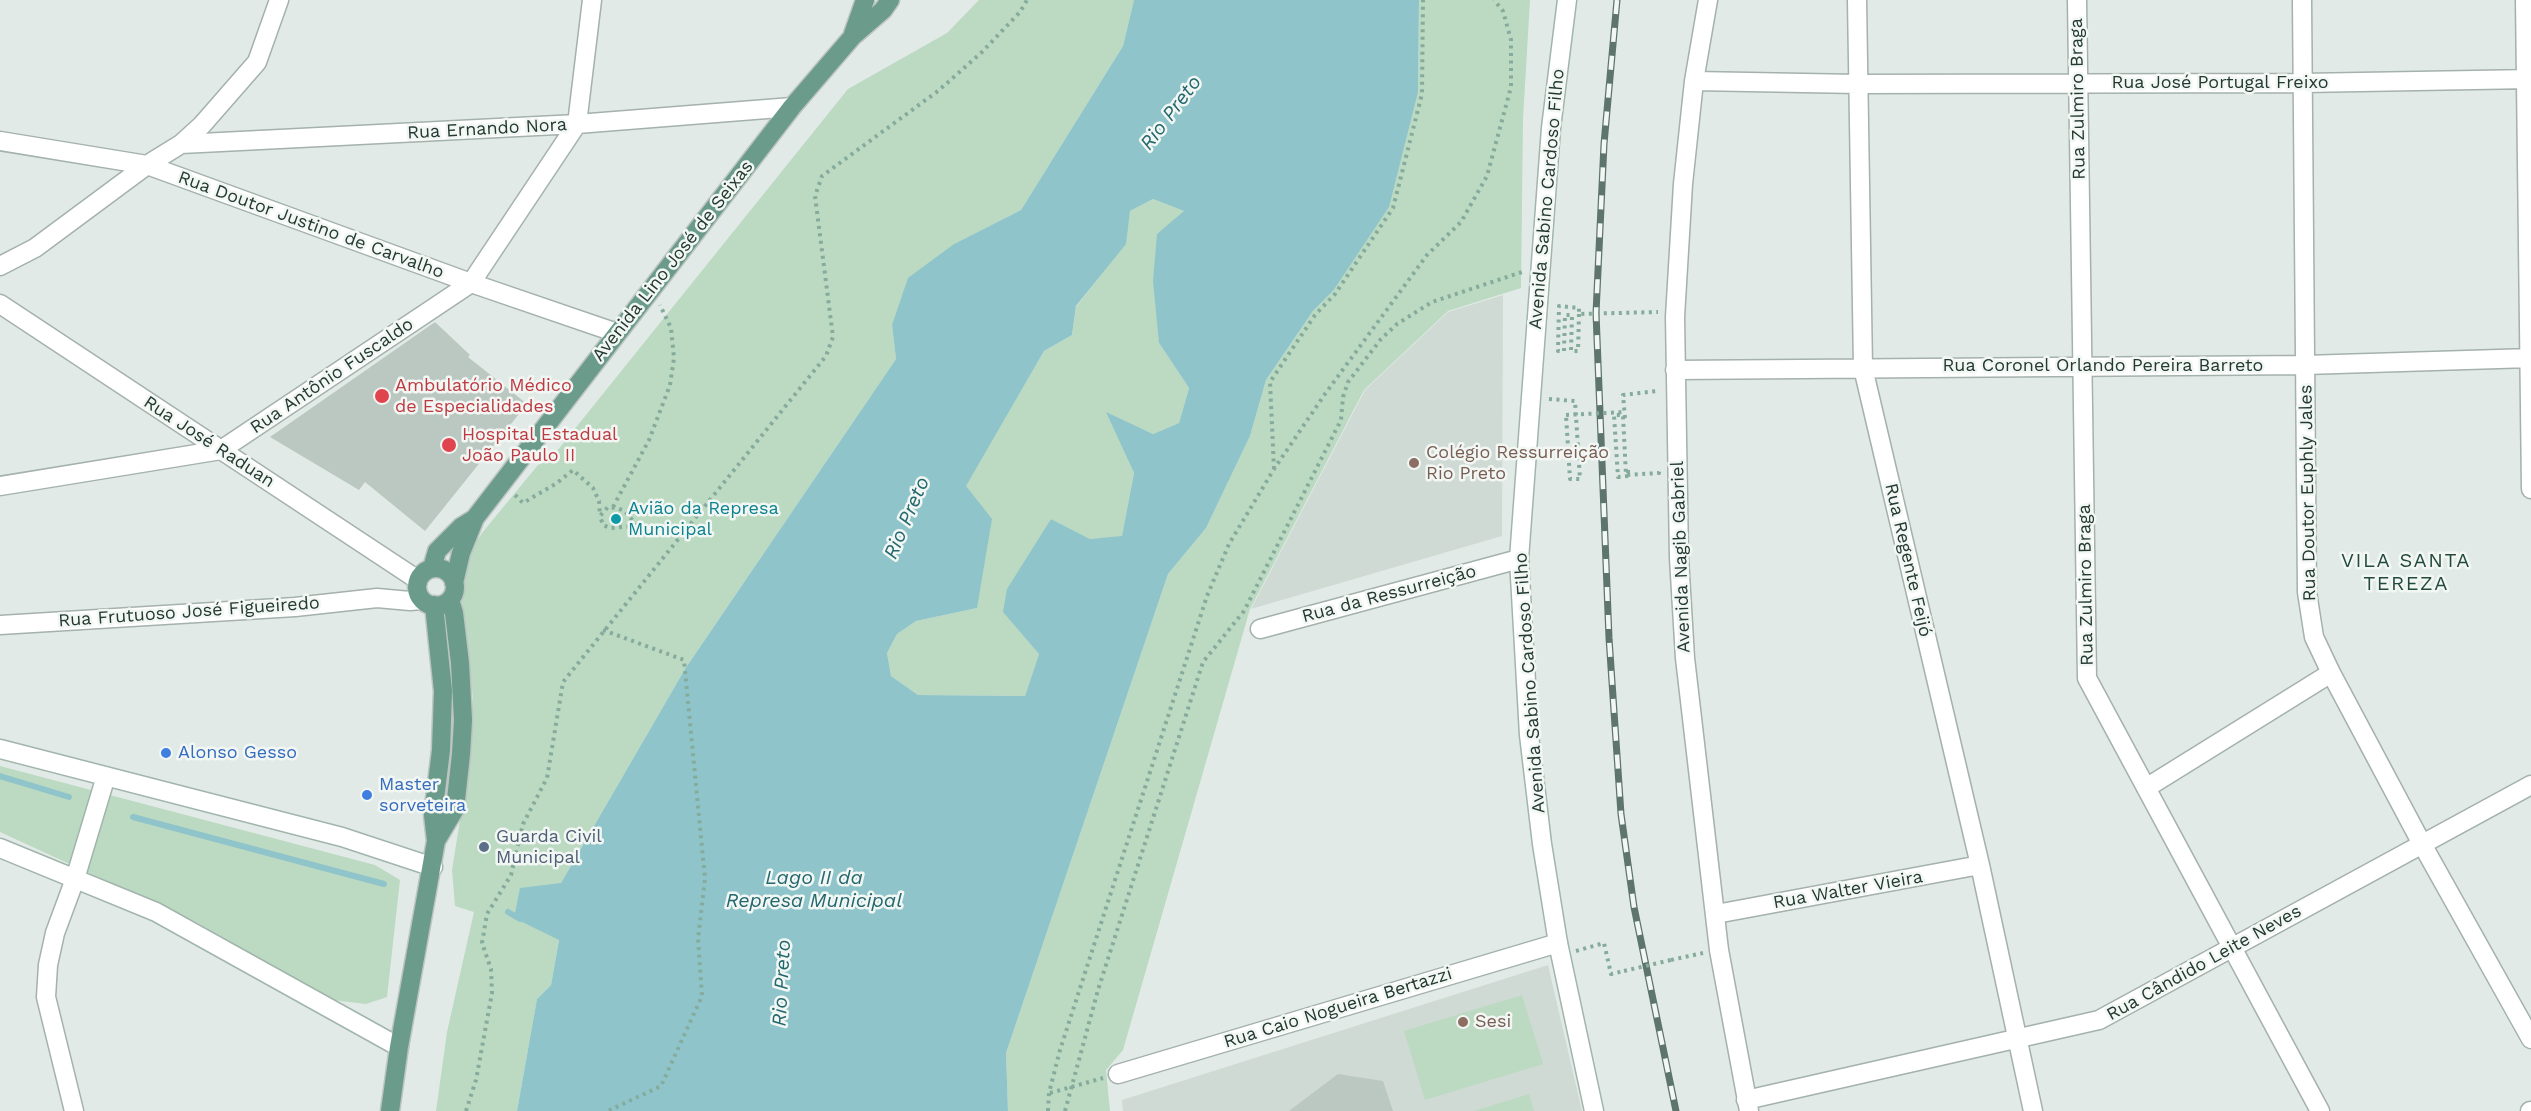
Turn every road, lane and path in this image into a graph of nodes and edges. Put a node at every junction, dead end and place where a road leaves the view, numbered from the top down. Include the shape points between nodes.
1 (279, 0) edge
2 (592, 0) edge
3 (865, 0) edge
4 (890, 0) edge
5 (1027, 0) edge
6 (1423, 0) edge
7 (1494, 0) edge
8 (1567, 0) edge
9 (1708, 0) edge
10 (1857, 0) edge
11 (2077, 0) edge
12 (2302, 0) edge
13 (2525, 0) edge
14 (853, 36) junction
15 (2529, 79) edge
16 (1694, 81) junction
17 (2078, 82) junction
18 (2303, 83) junction
19 (1858, 84) junction
20 (792, 107) junction
21 (576, 124) junction
22 (0, 141) edge
23 (181, 144) junction
24 (147, 165) junction
25 (0, 266) edge
26 (1525, 270) dead end
27 (471, 283) junction
28 (652, 287) junction
29 (0, 304) edge
30 (1579, 314) junction
31 (1675, 317) junction
32 (617, 333) junction
33 (2530, 358) edge
34 (2305, 364) junction
35 (1863, 368) junction
36 (2082, 368) junction
37 (1675, 370) junction
38 (1657, 390) dead end
39 (1547, 399) dead end
40 (1624, 412) junction
41 (221, 450) junction
42 (1274, 469) junction
43 (1659, 473) dead end
44 (501, 484) junction
45 (0, 486) edge
46 (2531, 489) edge
47 (613, 507) junction
48 (600, 516) junction
49 (475, 518) junction
50 (637, 526) junction
51 (681, 533) junction
52 (1519, 559) junction
53 (432, 568) junction
54 (433, 592) junction
55 (0, 625) edge
56 (1260, 629) dead end
57 (603, 630) junction
58 (2331, 673) junction
59 (0, 748) edge
60 (106, 776) junction
61 (2531, 785) edge
62 (2146, 789) junction
63 (2422, 844) junction
64 (0, 848) edge
65 (1980, 865) junction
66 (433, 867) junction
67 (75, 879) junction
68 (1716, 914) junction
69 (2231, 948) junction
70 (1559, 949) junction
71 (1719, 950) junction
72 (2018, 1039) junction
73 (2531, 1039) edge
74 (399, 1047) junction
75 (1118, 1074) joint
76 (1071, 1086) junction
77 (1049, 1093) junction
78 (1748, 1105) edge
79 (74, 1111) edge
80 (390, 1111) edge
81 (466, 1111) edge
82 (608, 1111) edge
83 (1048, 1111) edge
84 (1065, 1111) edge
85 (1594, 1111) edge
86 (2033, 1111) edge
87 (2320, 1111) edge

1 - 23 street via 257,62 202,126
2 - 21 street
3 - 14 main road, Avenida Lino José de Seixas
4 - 14 main road, Avenida Lino José de Seixas
5 - 51 path via 982,52 938,90 822,176 814,196 832,337 826,356
6 - 42 path via 1422,94 1393,208 1270,382
7 - 42 path via 1503,11 1510,40 1511,87 1487,176 1461,222 1427,255
8 - 52 street, Avenida Sabino Cardoso Filho via 1551,128
9 - 16 street, Avenida Nagib Gabriel
10 - 19 street, Rua Regente Feijó
11 - 17 street, Rua Zulmiro Braga
12 - 18 street, Rua Doutor Euphly Jales
13 - 15 street
14 - 20 main road, Avenida Lino José de Seixas
15 - 18 street, Rua José Portugal Freixo
15 - 33 street
16 - 19 street, Rua José Portugal Freixo
16 - 31 street, Avenida Nagib Gabriel
17 - 18 street, Rua José Portugal Freixo
17 - 19 street, Rua José Portugal Freixo
17 - 36 street, Rua Zulmiro Braga
18 - 34 street, Rua Doutor Euphly Jales
19 - 35 street, Rua Regente Feijó
20 - 21 street, Rua Ernando Nora
20 - 28 main road, Avenida Lino José de Seixas
21 - 23 street, Rua Ernando Nora
21 - 27 street, Rua Antônio Fuscaldo
22 - 24 street, Rua Doutor Justino de Carvalho
23 - 24 street
24 - 25 street via 35,248
24 - 27 street, Rua Doutor Justino de Carvalho
26 - 76 path via 1432,302 1397,324 1348,382 1341,420 1245,612 1203,662
27 - 32 street, Rua Doutor Justino de Carvalho
27 - 41 street, Rua Antônio Fuscaldo
28 - 32 main road, Avenida Lino José de Seixas
28 - 47 path via 671,328 674,358 670,385 649,440
29 - 41 street, Rua José Raduan
30 - 30 path via 1579,308 1559,306 1558,351 1564,351 1565,315 1572,315 1571,351 1578,351
30 - 31 path via 1661,312 1662,317
31 - 37 street, Avenida Nagib Gabriel
32 - 44 main road, Avenida Lino José de Seixas
33 - 34 street, Rua Coronel Orlando Pereira Barreto
33 - 46 street
34 - 36 street, Rua Coronel Orlando Pereira Barreto
34 - 58 street, Rua Doutor Euphly Jales via 2307,592 2314,637
35 - 36 street, Rua Coronel Orlando Pereira Barreto
35 - 37 street, Rua Coronel Orlando Pereira Barreto
35 - 65 street, Rua Regente Feijó
36 - 62 street, Rua Zulmiro Braga via 2087,678
37 - 68 street, Avenida Nagib Gabriel via 1685,658
38 - 40 path via 1623,395
39 - 40 path, bridge via 1575,401 1580,479 1570,479 1566,415
40 - 43 path, bridge via 1628,470 1628,476 1618,477 1614,415 1623,415 1626,475
41 - 45 street, Rua Antônio Fuscaldo
41 - 54 street, Rua José Raduan
42 - 77 path via 1229,544 1207,596
44 - 48 path via 524,503 573,470 593,488
44 - 49 main road, Avenida Lino José de Seixas
47 - 48 path
47 - 50 path via 625,511
48 - 50 path via 603,525 610,528
49 - 53 main road, Avenida Lino José de Seixas via 437,551
49 - 54 main road, Avenida Lino José de Seixas via 461,553
50 - 51 path via 655,534
51 - 57 path
52 - 56 street, Rua da Ressurreição
52 - 70 street, Avenida Sabino Cardoso Filho via 1529,735
53 - 54 main road via 423,572
53 - 54 main road via 446,571
54 - 55 street, Rua Frutuoso José Figueiredo via 394,590 377,598 295,607
54 - 66 main road, Avenida Lino José de Seixas via 443,691
57 - 81 path via 563,682 547,778 523,824 511,875 487,914 482,943 492,993 476,1080
57 - 82 path via 684,660 705,879 698,939 702,996 661,1086
58 - 62 street
58 - 63 street, Rua Doutor Euphly Jales
59 - 60 street
60 - 66 street via 342,837
60 - 67 street
61 - 63 street, Rua Cândido Leite Neves
62 - 69 street, Rua Zulmiro Braga
63 - 69 street, Rua Cândido Leite Neves
63 - 73 street, Rua Doutor Euphly Jales
64 - 67 street
65 - 68 street, Rua Walter Vieira
65 - 72 street, Rua Regente Feijó
66 - 74 main road, Avenida Lino José de Seixas
67 - 74 street via 156,912
67 - 79 street via 55,933 46,997
68 - 71 street, Avenida Nagib Gabriel
69 - 72 street, Rua Cândido Leite Neves via 2099,1020
69 - 87 street, Rua Zulmiro Braga
70 - 71 path, bridge via 1604,943 1611,974
70 - 75 street, Rua Caio Nogueira Bertazzi
70 - 85 street, Avenida Sabino Cardoso Filho
71 - 78 street, Avenida Nagib Gabriel
72 - 78 street, Rua Cândido Leite Neves
72 - 86 street, Rua Regente Feijó
74 - 80 main road, Avenida Lino José de Seixas
75 - 76 path
76 - 77 path
76 - 84 path
77 - 83 path

